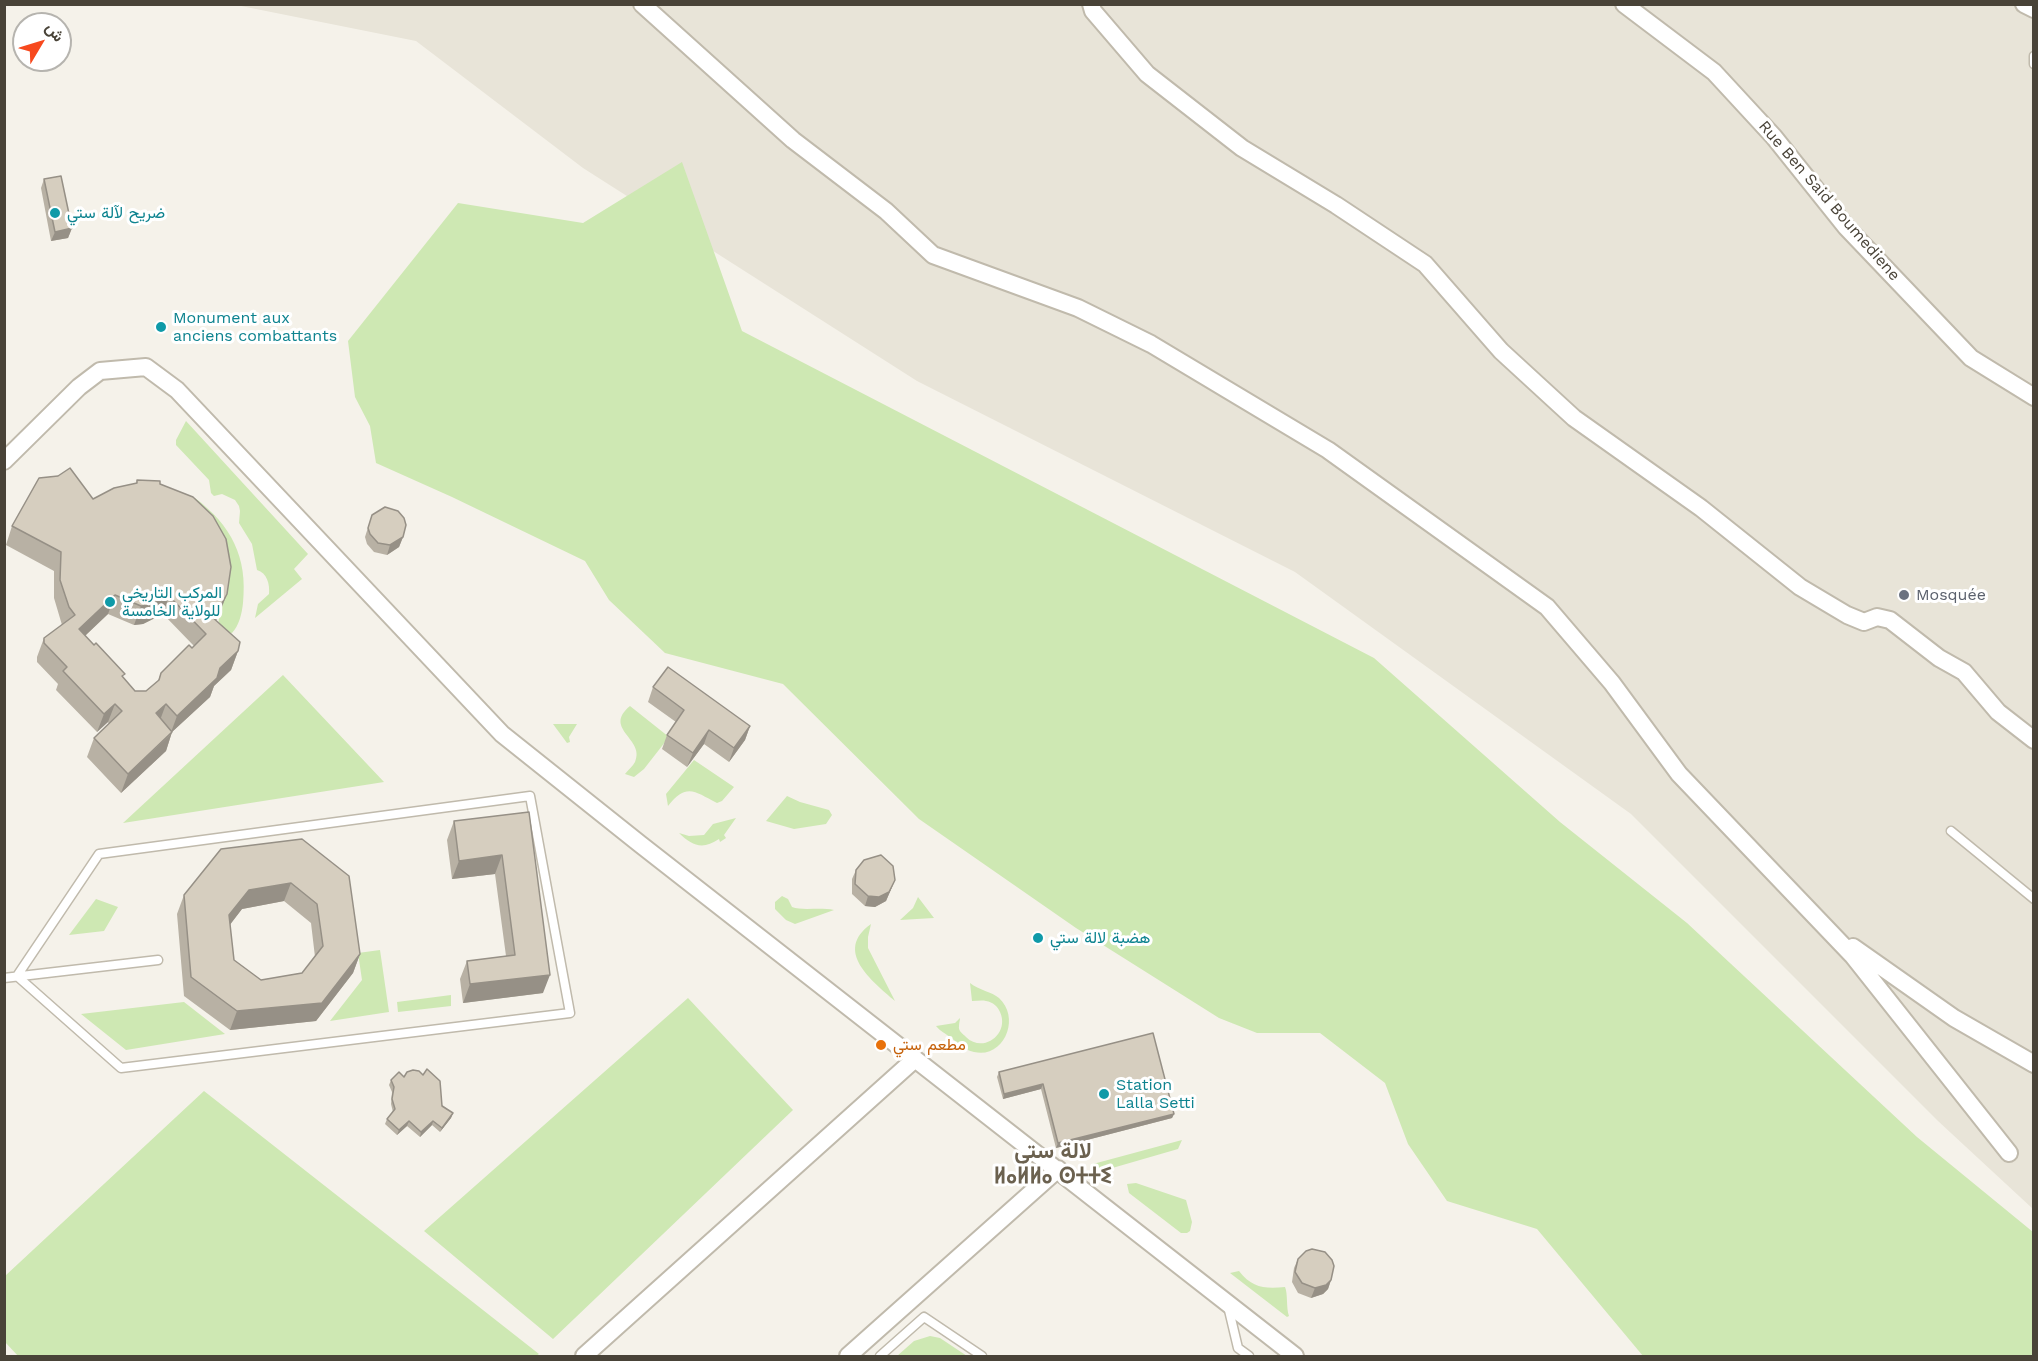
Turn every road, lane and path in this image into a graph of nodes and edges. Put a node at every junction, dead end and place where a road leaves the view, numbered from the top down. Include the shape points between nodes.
1 (642, 4) edge
2 (1091, 4) edge
3 (1624, 4) edge
4 (2024, 4) edge
5 (2034, 9) edge
6 (2034, 56) edge
7 (2034, 63) edge
8 (2034, 397) edge
9 (4, 461) edge
10 (2034, 740) edge
11 (1952, 831) dead end
12 (2034, 899) edge
13 (1830, 930) junction
14 (158, 960) dead end
15 (17, 976) junction
16 (4, 978) edge
17 (915, 1059) junction
18 (2034, 1064) edge
19 (2009, 1153) dead end
20 (1058, 1169) junction
21 (1228, 1303) junction
22 (584, 1356) edge
23 (848, 1356) edge
24 (880, 1356) edge
25 (982, 1356) edge
26 (1249, 1356) edge
27 (1295, 1356) edge

1 - 13 street via 793,140 886,211 933,255 1078,308 1151,344 1328,450 1547,607 1612,683 1679,774
2 - 10 street via 1148,74 1242,148 1425,264 1501,351 1574,418 1701,508 1800,587 1864,622 1877,617 1890,620 1964,672 1998,712
3 - 8 street, Rue Ben Said Boumediene via 1714,72 1774,136 1846,227 1971,358
4 - 5 street
6 - 7 lane
9 - 17 street via 100,371 146,367 177,390 502,734
11 - 12 lane
13 - 18 street via 1954,1018
13 - 19 street
14 - 15 lane
15 - 15 lane via 121,1068 570,1012 530,796 99,854
15 - 16 lane
17 - 20 street
17 - 22 street
20 - 21 street
20 - 23 street
21 - 26 lane via 1238,1348
21 - 27 street
24 - 25 lane via 924,1317

